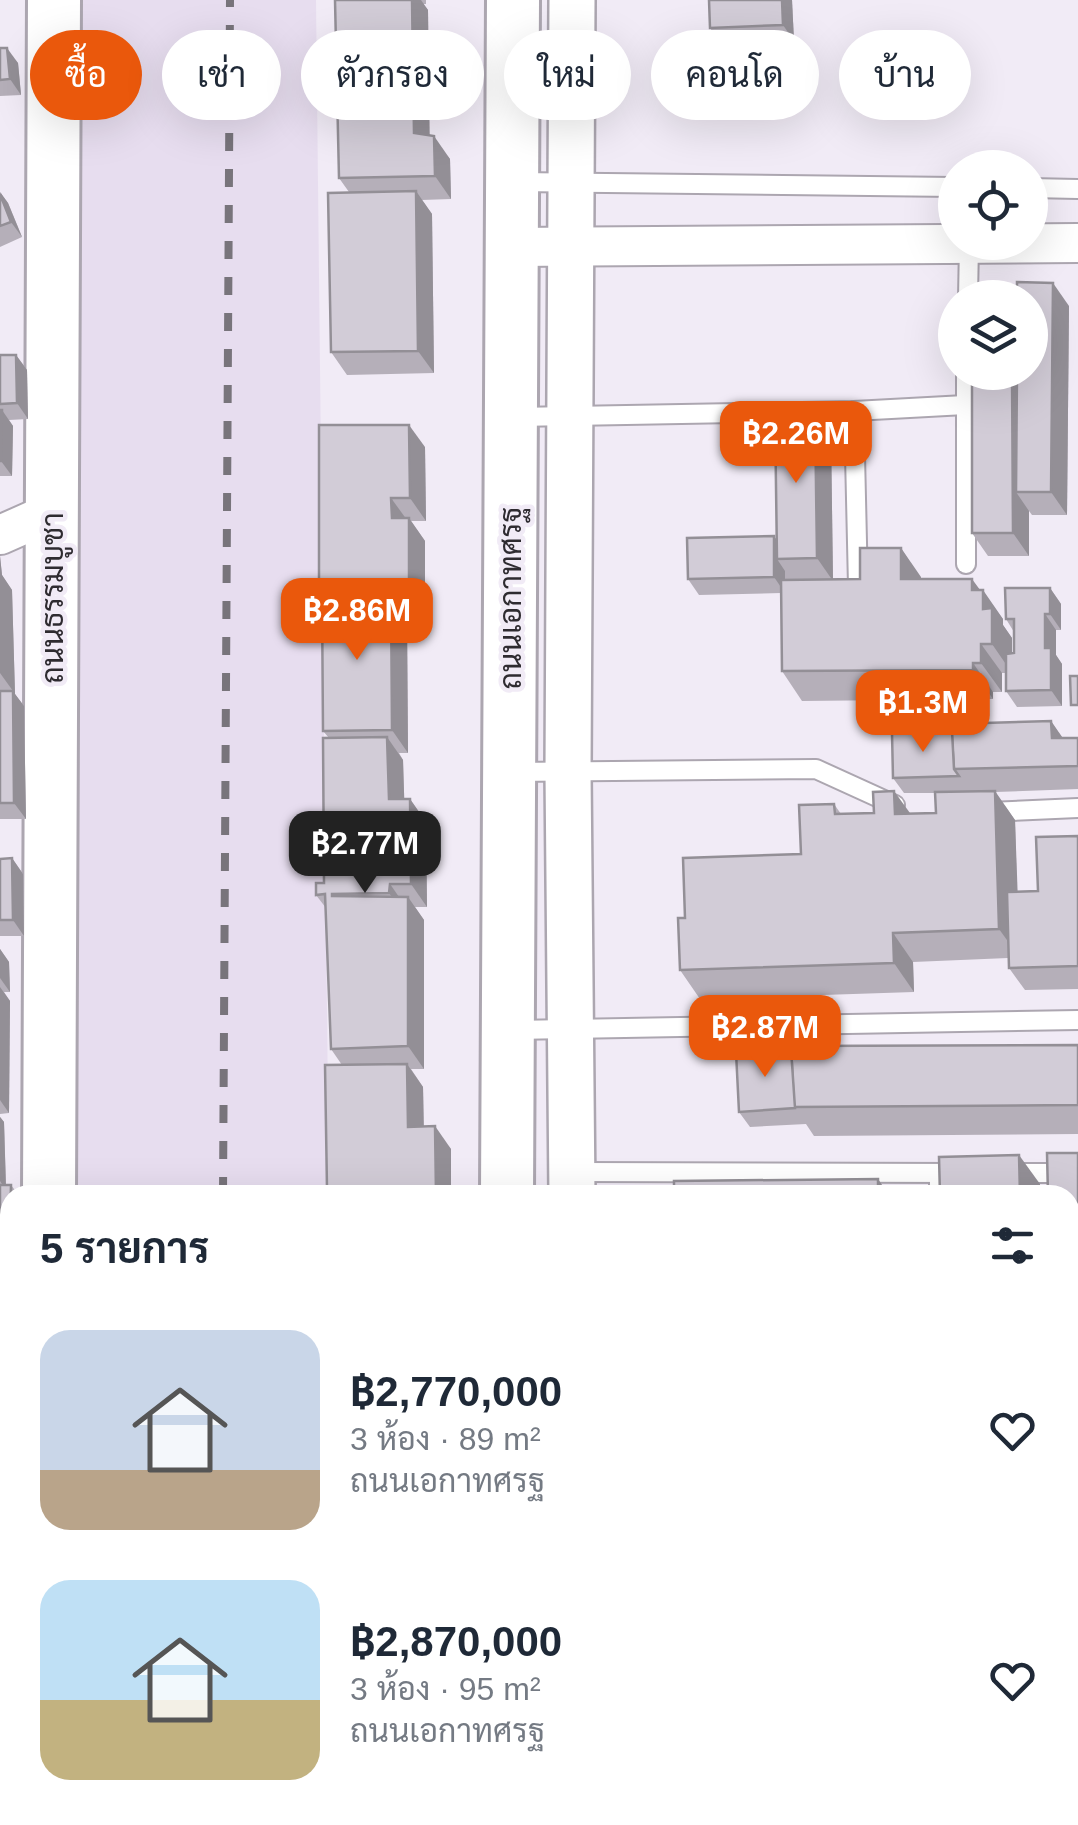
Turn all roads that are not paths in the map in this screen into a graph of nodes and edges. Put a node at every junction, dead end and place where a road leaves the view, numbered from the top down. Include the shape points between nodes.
1 (54, 0) edge
2 (512, 0) edge
3 (572, 0) edge
4 (512, 182) junction
5 (570, 183) junction
6 (938, 187) edge
7 (1048, 188) edge
8 (1078, 189) edge
9 (1048, 243) edge
10 (1078, 243) edge
11 (938, 244) edge
12 (512, 247) junction
13 (570, 247) junction
14 (965, 390) edge
15 (965, 405) junction
16 (854, 411) junction
17 (568, 416) junction
18 (510, 417) junction
19 (52, 512) junction
20 (0, 535) edge
21 (966, 564) dead end
22 (858, 586) edge
23 (509, 772) junction
24 (568, 772) junction
25 (1078, 808) edge
26 (907, 811) edge
27 (971, 813) edge
28 (1078, 1020) edge
29 (572, 1028) junction
30 (508, 1030) junction
31 (939, 1173) junction
32 (978, 1173) edge
33 (998, 1173) edge
34 (1078, 1173) edge
35 (572, 1183) edge
36 (49, 1185) edge
37 (507, 1185) edge
38 (939, 1185) edge

1 - 19 main road, ถนนธรรมบูชา
2 - 4 main road, ถนนเอกาทศรฐ
3 - 5 street
4 - 5 lane
4 - 12 main road, ถนนเอกาทศรฐ
5 - 6 lane
5 - 13 street
7 - 8 lane
9 - 10 street
11 - 13 street
12 - 13 street
12 - 18 main road, ถนนเอกาทศรฐ
13 - 17 street
14 - 15 lane
15 - 16 lane
15 - 21 lane
16 - 17 lane
16 - 22 lane
17 - 18 lane
17 - 24 street
18 - 23 main road, ถนนเอกาทศรฐ
19 - 20 street
19 - 36 main road, ถนนธรรมบูชา
23 - 24 lane
23 - 30 main road, ถนนเอกาทศรฐ
24 - 26 lane via 816,769
24 - 29 street
25 - 27 lane
28 - 29 lane
29 - 30 lane
29 - 35 street
30 - 37 main road, ถนนเอกาทศรฐ
31 - 32 lane
31 - 35 lane
31 - 38 lane
33 - 34 lane

